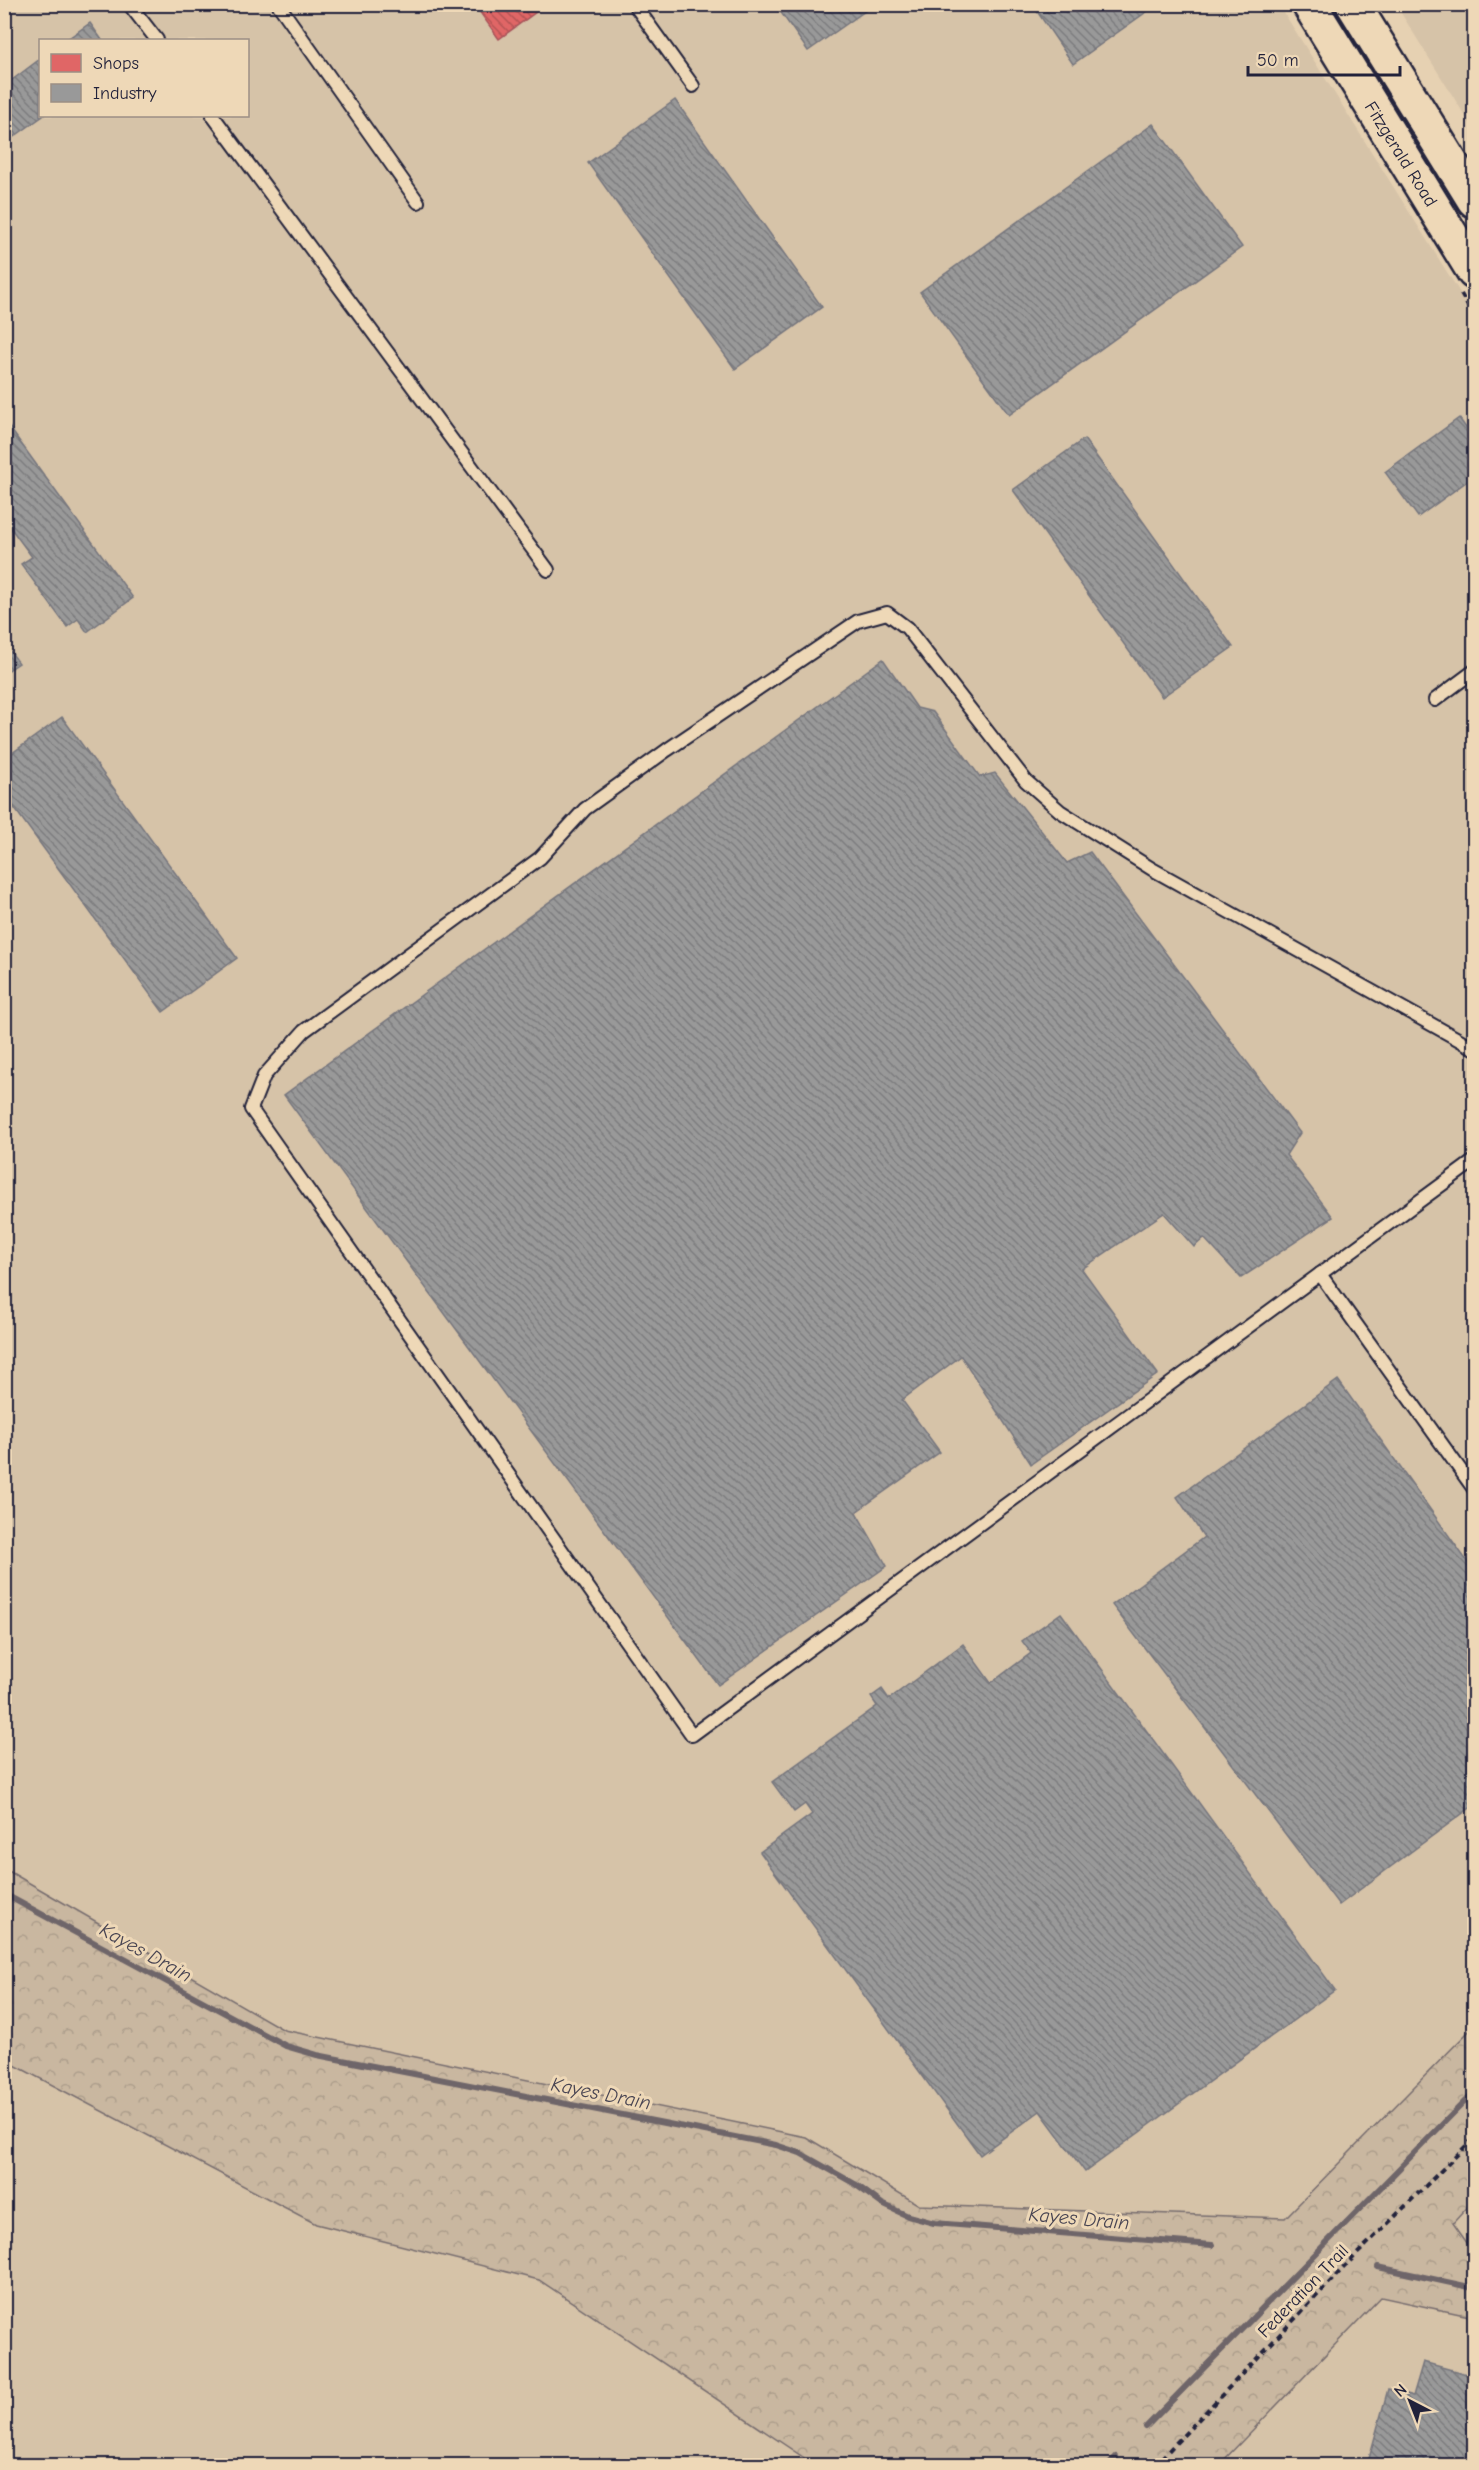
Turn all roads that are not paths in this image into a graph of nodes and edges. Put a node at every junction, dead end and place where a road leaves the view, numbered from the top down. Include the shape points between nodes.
1 (129, 4) edge
2 (278, 4) edge
3 (634, 4) edge
4 (1309, 4) edge
5 (1353, 4) edge
6 (156, 39) edge
7 (693, 86) dead end
8 (214, 117) edge
9 (1474, 200) edge
10 (418, 202) dead end
11 (1474, 272) edge
12 (548, 570) dead end
13 (1474, 671) edge
14 (1435, 700) dead end
15 (1474, 1048) edge
16 (1474, 1161) edge
17 (1320, 1274) junction
18 (1474, 1489) edge

1 - 6 lane
2 - 10 lane
3 - 7 lane
4 - 11 main road, Fitzgerald Road
5 - 9 main road
8 - 12 lane
13 - 14 lane
15 - 17 lane via 1152,869 1060,812 1026,781 907,628 887,613 858,621 585,809 540,858 304,1031 264,1076 251,1109 692,1736
16 - 17 lane
17 - 18 lane

